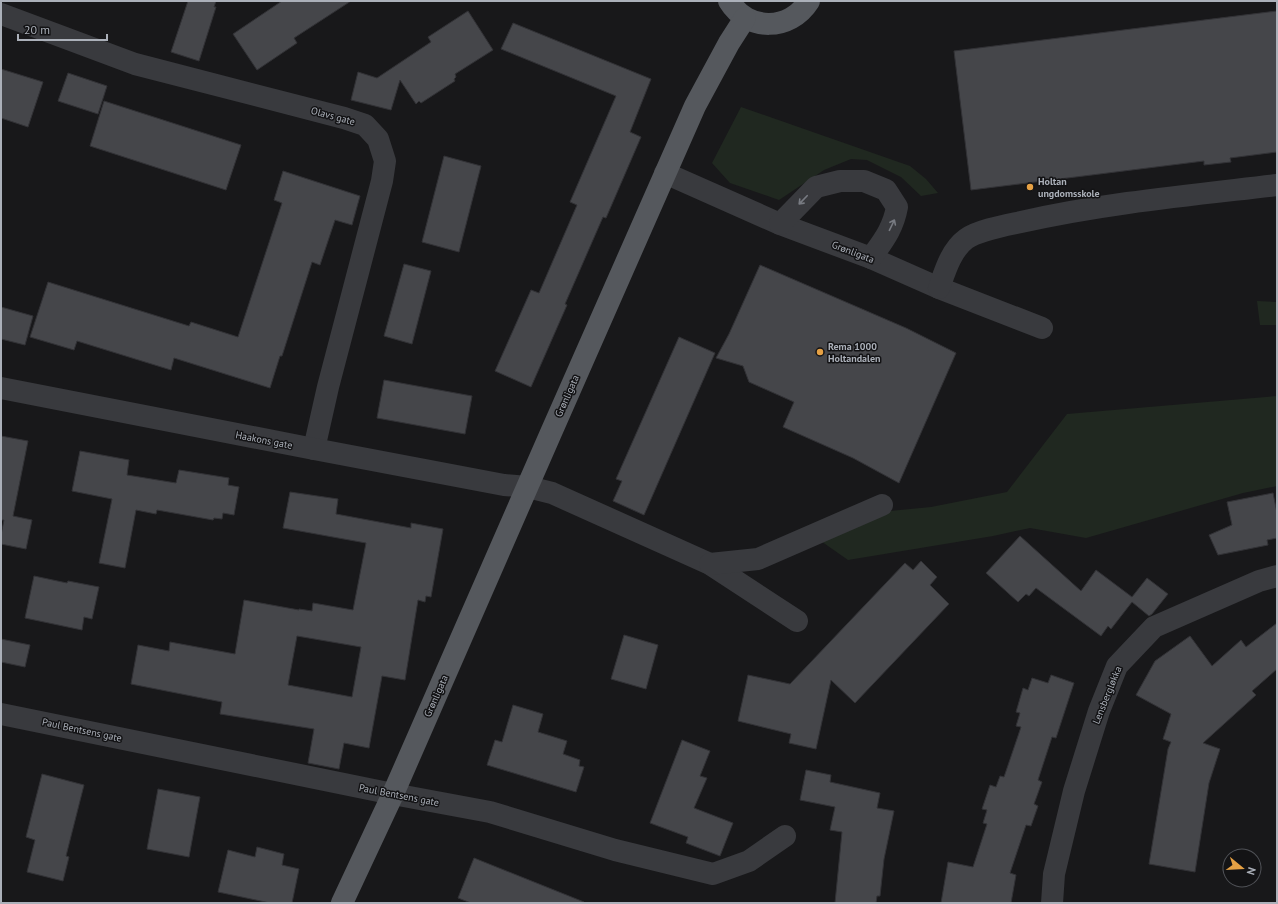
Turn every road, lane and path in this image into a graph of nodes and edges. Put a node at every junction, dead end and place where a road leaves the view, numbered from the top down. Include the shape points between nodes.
1 (729, 1) edge
2 (809, 1) edge
3 (1, 14) edge
4 (745, 18) junction
5 (665, 173) junction
6 (1277, 185) edge
7 (780, 224) junction
8 (871, 258) junction
9 (939, 288) junction
10 (1042, 328) dead end
11 (1, 388) edge
12 (314, 449) junction
13 (528, 487) junction
14 (882, 505) dead end
15 (710, 564) junction
16 (1277, 576) edge
17 (797, 621) dead end
18 (1, 714) edge
19 (393, 794) junction
20 (785, 836) dead end
21 (342, 903) edge
22 (1052, 903) edge

1 - 4 main road
2 - 4 main road via 798,15 783,22 764,24
3 - 12 street, Olavs gate via 135,64 344,118 365,125 378,139 385,161 382,181
4 - 5 main road, Grønligata via 706,84
5 - 7 street, Grønligata
5 - 13 main road, Grønligata
6 - 9 street via 1108,206 1045,216 990,229 967,238 954,251
7 - 8 street, Grønligata
8 -> 7 street via 894,221 897,207 886,190 864,181 840,181 816,187
8 - 9 street, Grønligata
9 - 10 street, Grønligata
11 - 12 street, Haakons gate
12 - 13 street, Haakons gate via 504,485
13 - 15 street via 552,493
13 - 19 main road, Grønligata
14 - 15 street via 758,558
15 - 17 street
16 - 22 street, Lensbergløkka via 1259,581 1154,627 1117,666 1099,711 1074,791 1054,874
18 - 19 street, Paul Bentsens gate
19 - 20 street, Paul Bentsens gate via 490,812 615,850 713,874 749,861
19 - 21 main road, Grønligata

